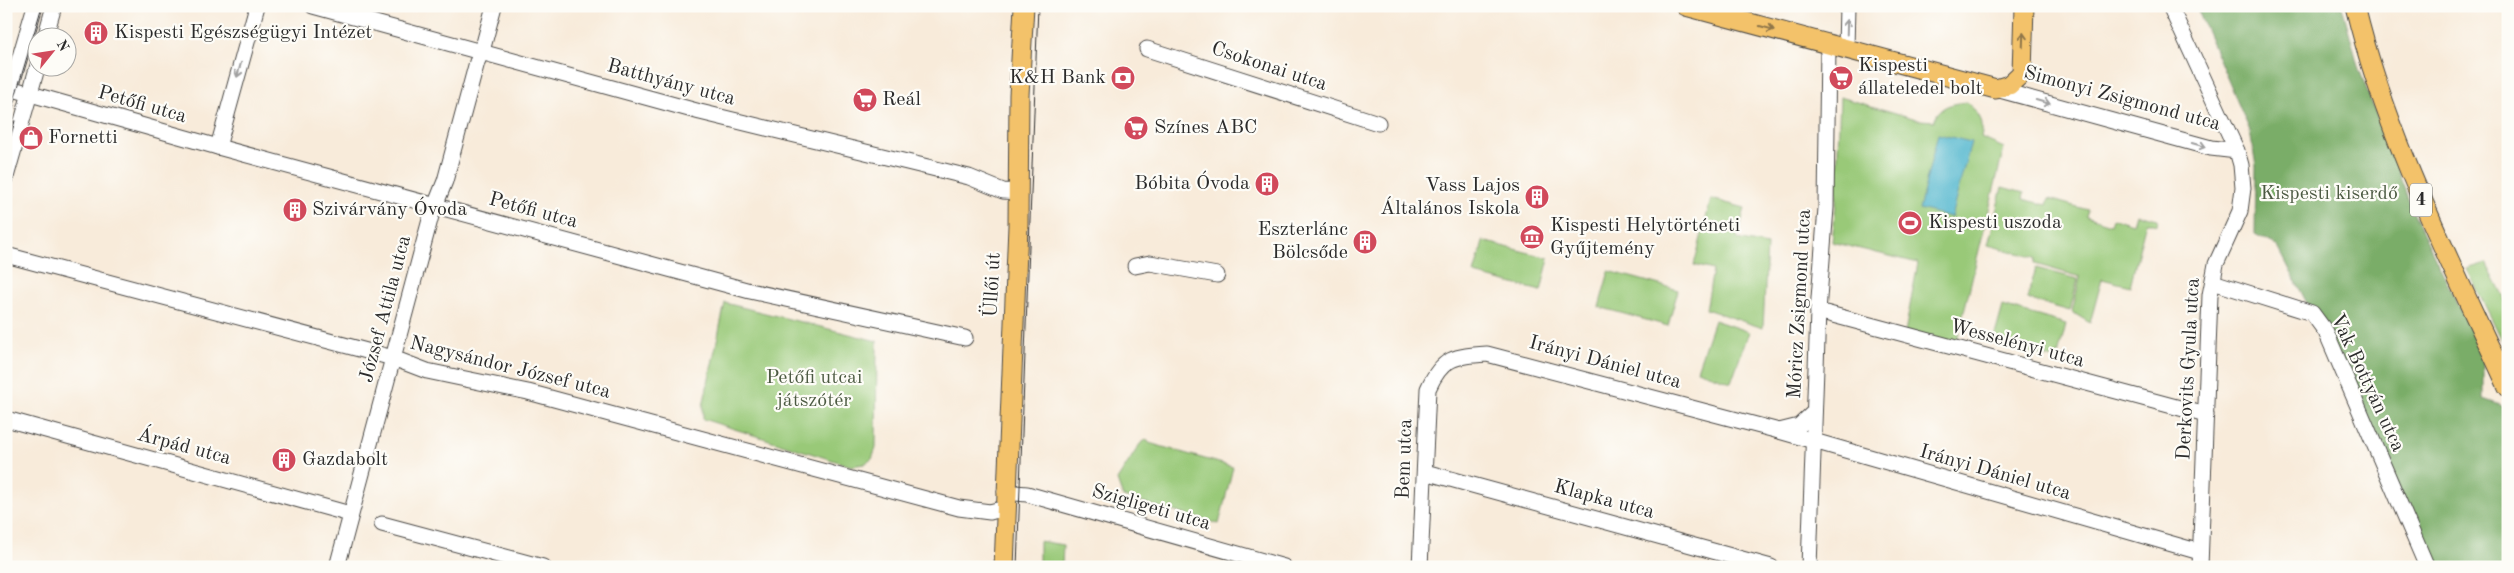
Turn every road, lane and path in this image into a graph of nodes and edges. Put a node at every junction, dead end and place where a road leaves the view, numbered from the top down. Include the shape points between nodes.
1 (35, 6) edge
2 (54, 6) edge
3 (257, 6) edge
4 (313, 6) edge
5 (494, 6) edge
6 (1024, 6) edge
7 (1686, 6) edge
8 (1847, 6) edge
9 (2024, 6) edge
10 (2170, 6) edge
11 (2355, 6) edge
12 (1724, 11) edge
13 (48, 28) edge
14 (1837, 46) junction
15 (1147, 49) dead end
16 (482, 51) junction
17 (34, 78) edge
18 (8, 88) edge
19 (1996, 89) junction
20 (30, 93) junction
21 (6, 104) edge
22 (1378, 123) dead end
23 (218, 148) junction
24 (2237, 151) junction
25 (6, 177) edge
26 (1019, 192) junction
27 (435, 206) junction
28 (6, 254) edge
29 (1135, 266) dead end
30 (1217, 275) dead end
31 (2212, 282) junction
32 (1818, 311) junction
33 (965, 338) dead end
34 (393, 358) junction
35 (1448, 360) joint
36 (2508, 386) edge
37 (1814, 412) junction
38 (2206, 415) junction
39 (6, 419) edge
40 (1779, 432) junction
41 (1813, 442) junction
42 (1425, 472) junction
43 (1005, 500) junction
44 (350, 514) junction
45 (382, 524) dead end
46 (2200, 559) edge
47 (337, 567) edge
48 (543, 567) edge
49 (1004, 567) edge
50 (1284, 567) edge
51 (1420, 567) edge
52 (1771, 567) edge
53 (1809, 567) edge
54 (2428, 567) edge

1 - 18 street
2 - 13 street
3 -> 23 street
4 - 16 street, Batthyány utca
5 - 16 street, József Attila utca
6 - 26 main road, Üllői út via 1019,95
7 - 12 main road, Simonyi Zsigmond utca
14 -> 8 street, Móricz Zsigmond utca
19 -> 9 main road, Simonyi Zsigmond utca via 2009,85 2022,73
10 - 24 street
11 - 36 main road, 4 via 2384,106 2414,184
12 -> 14 main road, Simonyi Zsigmond utca
14 - 19 main road, Simonyi Zsigmond utca
14 - 32 street, Móricz Zsigmond utca
15 - 22 street, Csokonai utca
16 - 26 street, Batthyány utca via 700,112 970,177 1003,191
16 - 27 street, József Attila utca via 445,182
17 - 20 street
18 - 20 street, Petőfi utca
18 - 21 street
19 -> 24 street, Simonyi Zsigmond utca via 2210,148
20 - 23 street, Petőfi utca
20 - 25 street
23 - 27 street, Petőfi utca
24 - 31 street, Derkovits Gyula utca via 2243,188 2240,211 2216,264
26 - 43 main road, Üllői út
27 - 33 street, Petőfi utca via 750,291
27 - 34 street, József Attila utca
28 - 34 street, Nagysándor József utca
29 - 30 street via 1150,263
31 - 38 street, Derkovits Gyula utca
31 - 54 street, Vak Bottyán utca via 2312,313 2326,332
32 - 37 street, Móricz Zsigmond utca
32 - 38 street, Wesselényi utca
34 - 43 street, Nagysándor József utca via 427,371 528,392 959,508 990,512
34 - 44 street, József Attila utca
35 - 40 street, Irányi Dániel utca via 1461,355 1499,355
35 - 42 street, Bem utca via 1428,389
37 - 40 street via 1799,426
37 - 41 street, Móricz Zsigmond utca
38 - 46 street, Derkovits Gyula utca
39 - 44 street, Árpád utca
40 - 41 street, Irányi Dániel utca
41 - 46 street, Irányi Dániel utca
41 - 53 street, Móricz Zsigmond utca
42 - 51 street, Bem utca
42 - 52 street, Klapka utca
43 - 49 main road, Üllői út
43 - 50 street, Szigligeti utca via 1026,494
44 - 47 street, József Attila utca
45 - 48 street

